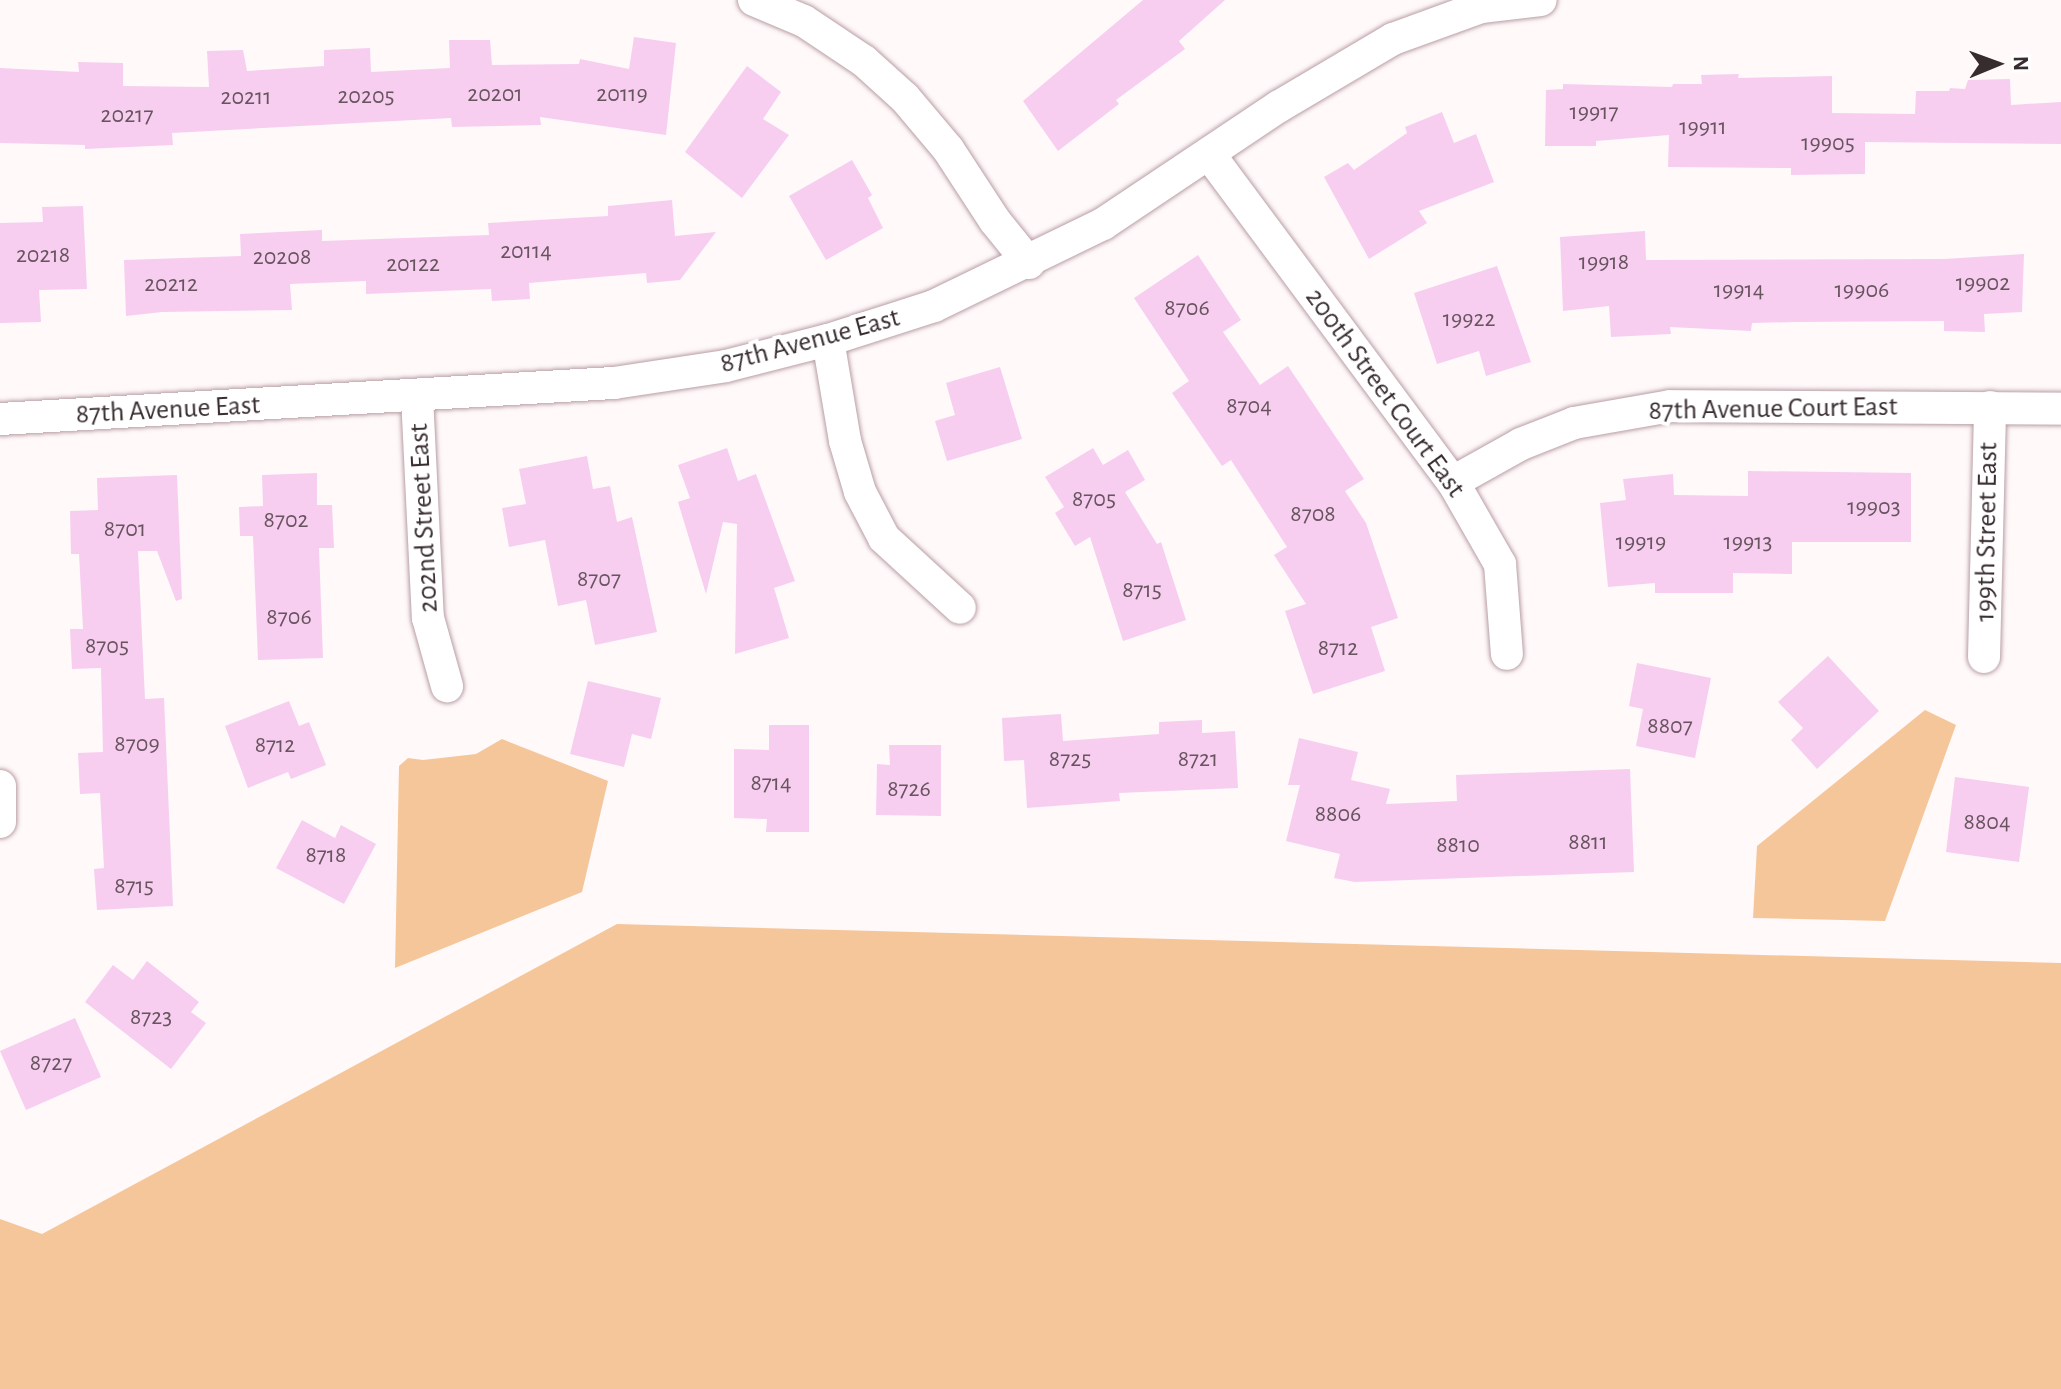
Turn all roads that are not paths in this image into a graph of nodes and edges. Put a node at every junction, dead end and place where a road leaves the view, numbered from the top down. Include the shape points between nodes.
1 (754, 0) edge
2 (1541, 0) edge
3 (1480, 4) edge
4 (1209, 154) junction
5 (1029, 263) junction
6 (828, 340) junction
7 (417, 396) junction
8 (1990, 407) junction
9 (2061, 409) edge
10 (0, 419) edge
11 (1453, 482) junction
12 (960, 608) dead end
13 (1507, 654) dead end
14 (1984, 657) dead end
15 (447, 686) dead end
16 (0, 786) edge
17 (0, 822) edge

1 - 5 street via 804,21 864,61 905,98
2 - 3 street, 87th Avenue East
3 - 4 street, 87th Avenue East via 1345,64
4 - 5 street, 87th Avenue East via 1103,224
4 - 11 street, 200th Street Court East
5 - 6 street, 87th Avenue East via 934,306
6 - 7 street, 87th Avenue East via 726,366 614,383
6 - 12 street via 845,441 860,492 884,538
7 - 10 street, 87th Avenue East
7 - 15 street, 202nd Street East via 428,618
8 - 9 street, 87th Avenue Court East
8 - 11 street, 87th Avenue Court East via 1670,406 1574,423 1521,444
8 - 14 street, 199th Street East
11 - 13 street, 200th Street Court East via 1500,564
16 - 17 street

